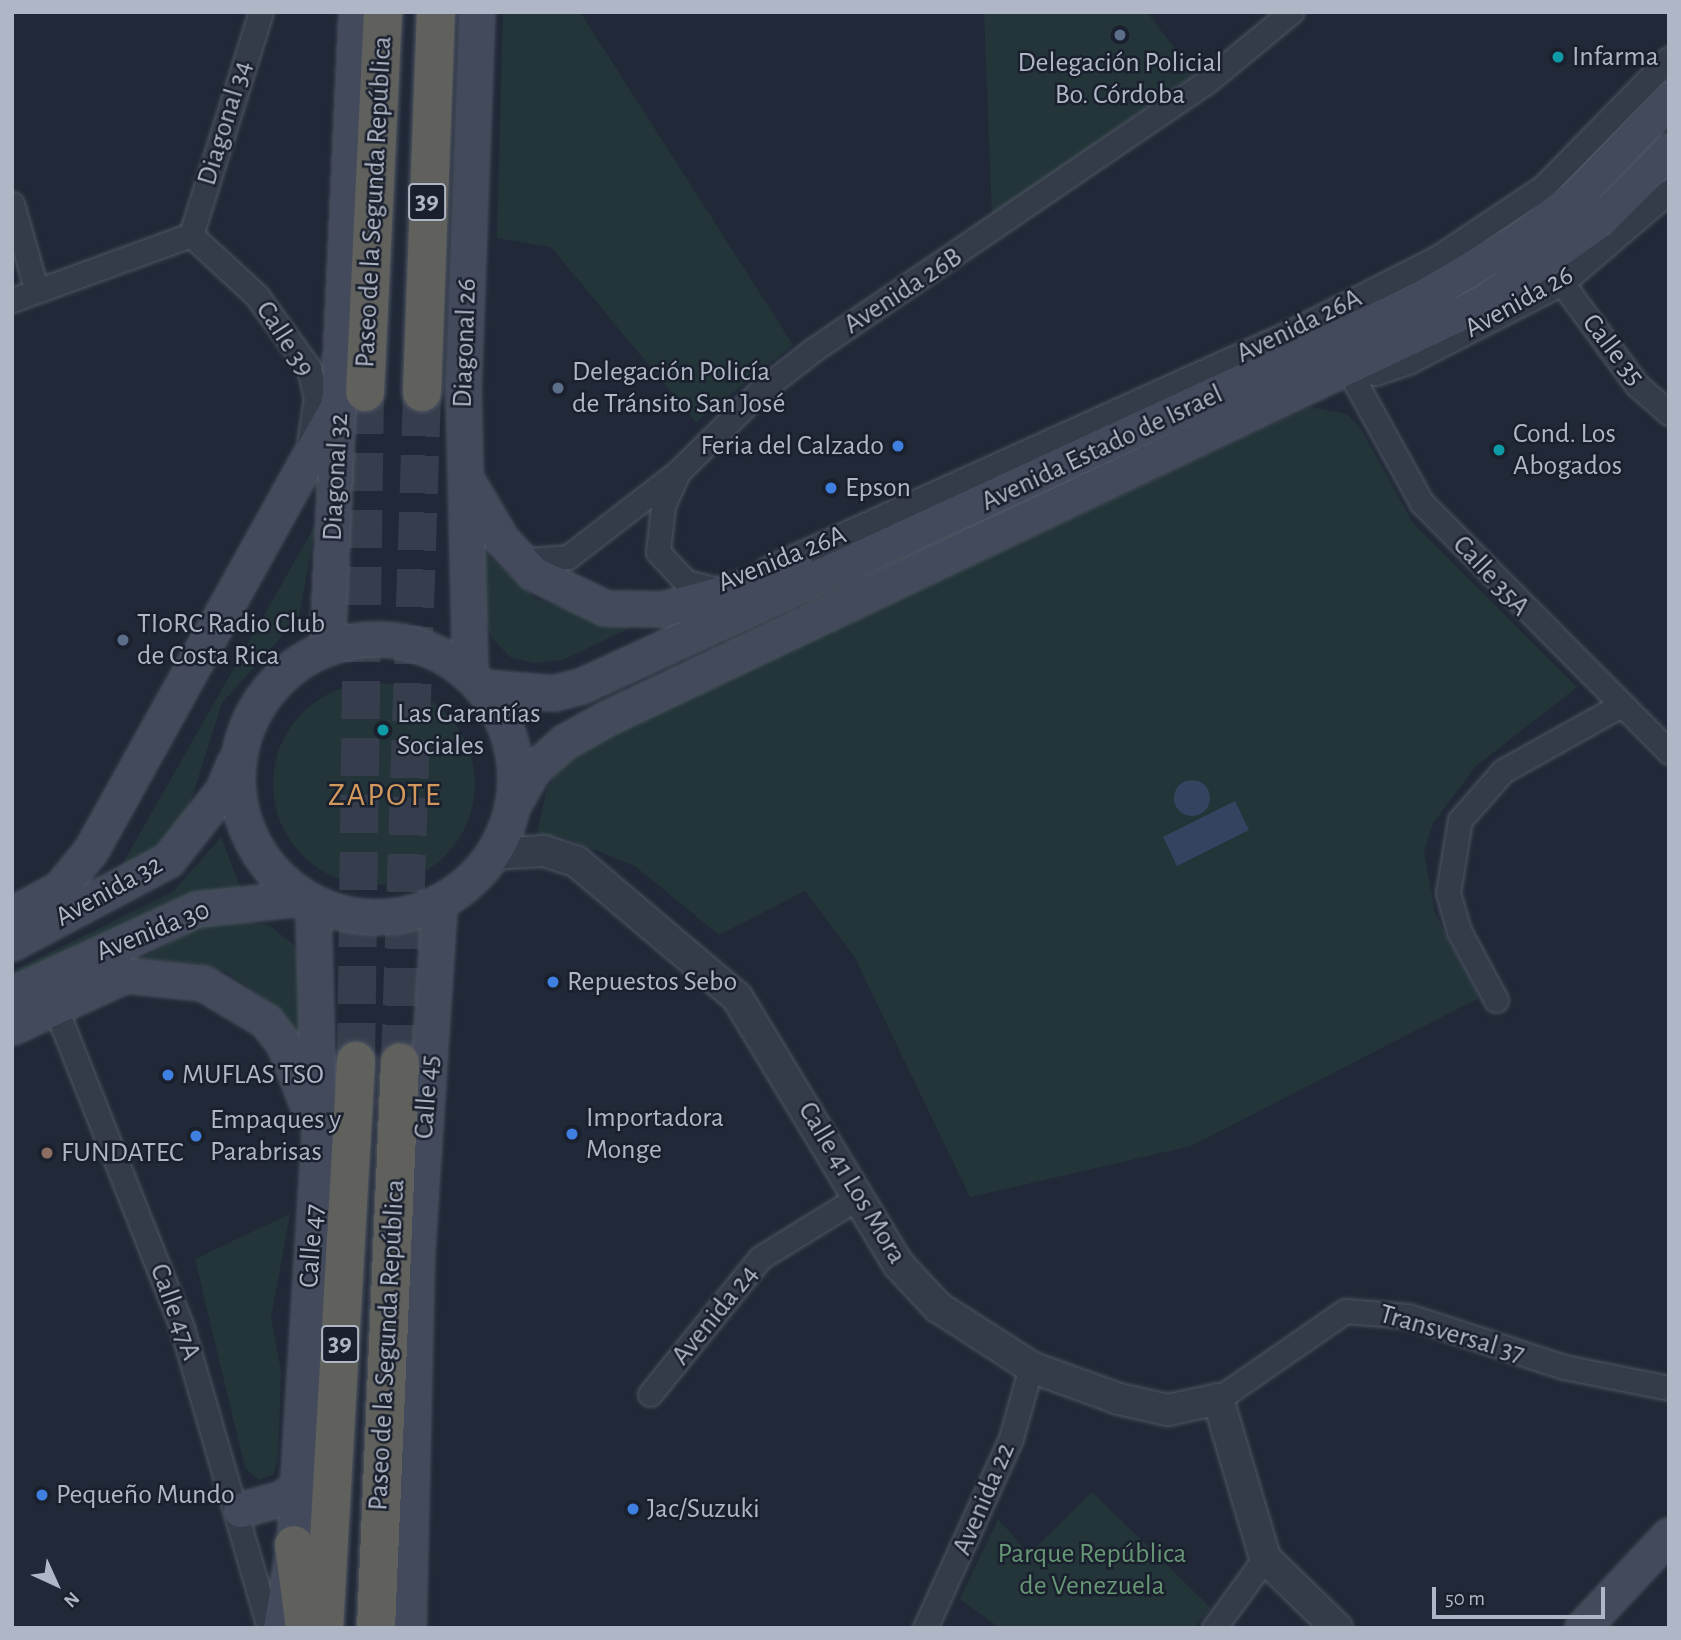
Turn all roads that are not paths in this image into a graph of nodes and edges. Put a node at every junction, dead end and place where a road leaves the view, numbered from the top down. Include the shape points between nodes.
1 (261, 12) edge
2 (356, 12) edge
3 (383, 12) edge
4 (436, 12) edge
5 (477, 12) edge
6 (1291, 12) edge
7 (1669, 59) edge
8 (1669, 99) edge
9 (1669, 152) edge
10 (1669, 191) edge
11 (12, 204) edge
12 (191, 235) junction
13 (1562, 283) junction
14 (36, 288) junction
15 (12, 300) edge
16 (1349, 372) junction
17 (422, 392) tunnel mouth
18 (353, 393) junction
19 (1669, 413) edge
20 (304, 470) junction
21 (678, 471) junction
22 (464, 475) junction
23 (874, 554) junction
24 (520, 561) junction
25 (718, 591) junction
26 (327, 648) junction
27 (476, 680) junction
28 (1621, 705) junction
29 (1669, 752) edge
30 (238, 754) junction
31 (514, 803) junction
32 (493, 854) junction
33 (307, 901) junction
34 (439, 903) junction
35 (12, 914) edge
36 (12, 943) edge
37 (12, 994) edge
38 (1496, 1000) dead end
39 (54, 1004) junction
40 (12, 1027) edge
41 (356, 1061) tunnel mouth
42 (400, 1063) tunnel mouth
43 (319, 1140) junction
44 (857, 1198) junction
45 (1031, 1367) junction
46 (1669, 1388) edge
47 (650, 1394) dead end
48 (1218, 1399) junction
49 (297, 1486) junction
50 (240, 1510) junction
51 (1669, 1535) edge
52 (294, 1545) junction
53 (1265, 1558) junction
54 (1583, 1627) edge
55 (269, 1628) edge
56 (280, 1628) edge
57 (305, 1628) edge
58 (324, 1628) edge
59 (376, 1628) edge
60 (408, 1628) edge
61 (925, 1628) edge
62 (1214, 1628) edge
63 (1337, 1628) edge

1 - 12 street, Diagonal 34
2 - 18 main road, Diagonal 32
3 - 18 highway, Paseo de la Segunda República / 39
4 - 17 highway, Paseo de la Segunda República / 39
5 - 22 main road, Diagonal 26
6 - 21 street, Avenida 26B via 1205,83 813,350 758,393
7 - 25 street, Avenida 26A via 1543,187 1440,256 1291,332
8 - 23 main road, Avenida Estado de Israel via 1579,194 1476,266 1315,350
9 - 16 main road, Avenida Estado de Israel via 1600,220 1544,262 1482,303
10 - 13 street, Avenida 26
11 - 14 street
12 - 14 street
12 - 20 street, Calle 39 via 257,296 309,368 316,398
13 - 16 street, Avenida 26 via 1410,361 1377,373
13 - 19 street, Calle 35 via 1637,385
14 - 15 street
16 - 28 street, Calle 35A via 1422,503
16 - 31 main road, Avenida Estado de Israel via 609,717 564,742 534,769
18 - 20 main road
18 - 26 main road, Diagonal 32
20 - 35 main road via 91,850 59,889
21 - 24 street, Avenida 26B via 568,557
21 - 25 street, Avenida 26A via 663,506 658,552 686,582
22 - 24 main road
22 - 27 main road, Diagonal 26
23 - 25 main road
23 - 27 main road, Avenida Estado de Israel via 581,686 554,693
24 - 25 main road via 551,586 605,608 663,609
26 - 27 main road via 402,641
26 - 30 main road, Avenida 32 via 269,689
27 - 31 main road via 511,741
28 - 29 street, Calle 35A
28 - 38 street via 1503,771 1460,820 1448,893 1459,930
30 - 33 main road via 244,827 261,859
30 - 36 main road, Avenida 32 via 223,790 168,860
31 - 32 main road, Avenida Estado de Israel
32 - 34 main road
32 - 44 street, Calle 41 Los Mora via 544,851 577,862 700,960 737,996
33 - 34 main road via 363,918
33 - 37 main road, Avenida 30 via 197,909
33 - 43 main road, Calle 47
34 - 60 main road, Calle 45 via 416,1263
39 - 40 main road
39 - 43 main road via 125,975 176,977 223,992 266,1021 284,1044
39 - 50 street, Calle 47A via 182,1328
41 - 58 highway, Paseo de la Segunda República / 39
42 - 59 highway, Paseo de la Segunda República / 39
43 - 49 main road, Calle 47
44 - 45 street, Calle 41 Los Mora via 898,1264 938,1307
44 - 47 street, Avenida 24 via 760,1258
45 - 48 street, Calle 41 Los Mora via 1168,1410
45 - 61 street, Avenida 22 via 1011,1438
46 - 48 street, Transversal 37 via 1564,1367 1408,1315 1356,1310 1298,1337
48 - 53 street
49 - 50 main road via 283,1498
49 - 52 main road, Calle 47
50 - 55 street, Calle 47A
51 - 54 main road
52 - 56 main road, Calle 47
52 - 57 highway
53 - 62 street
53 - 63 street

